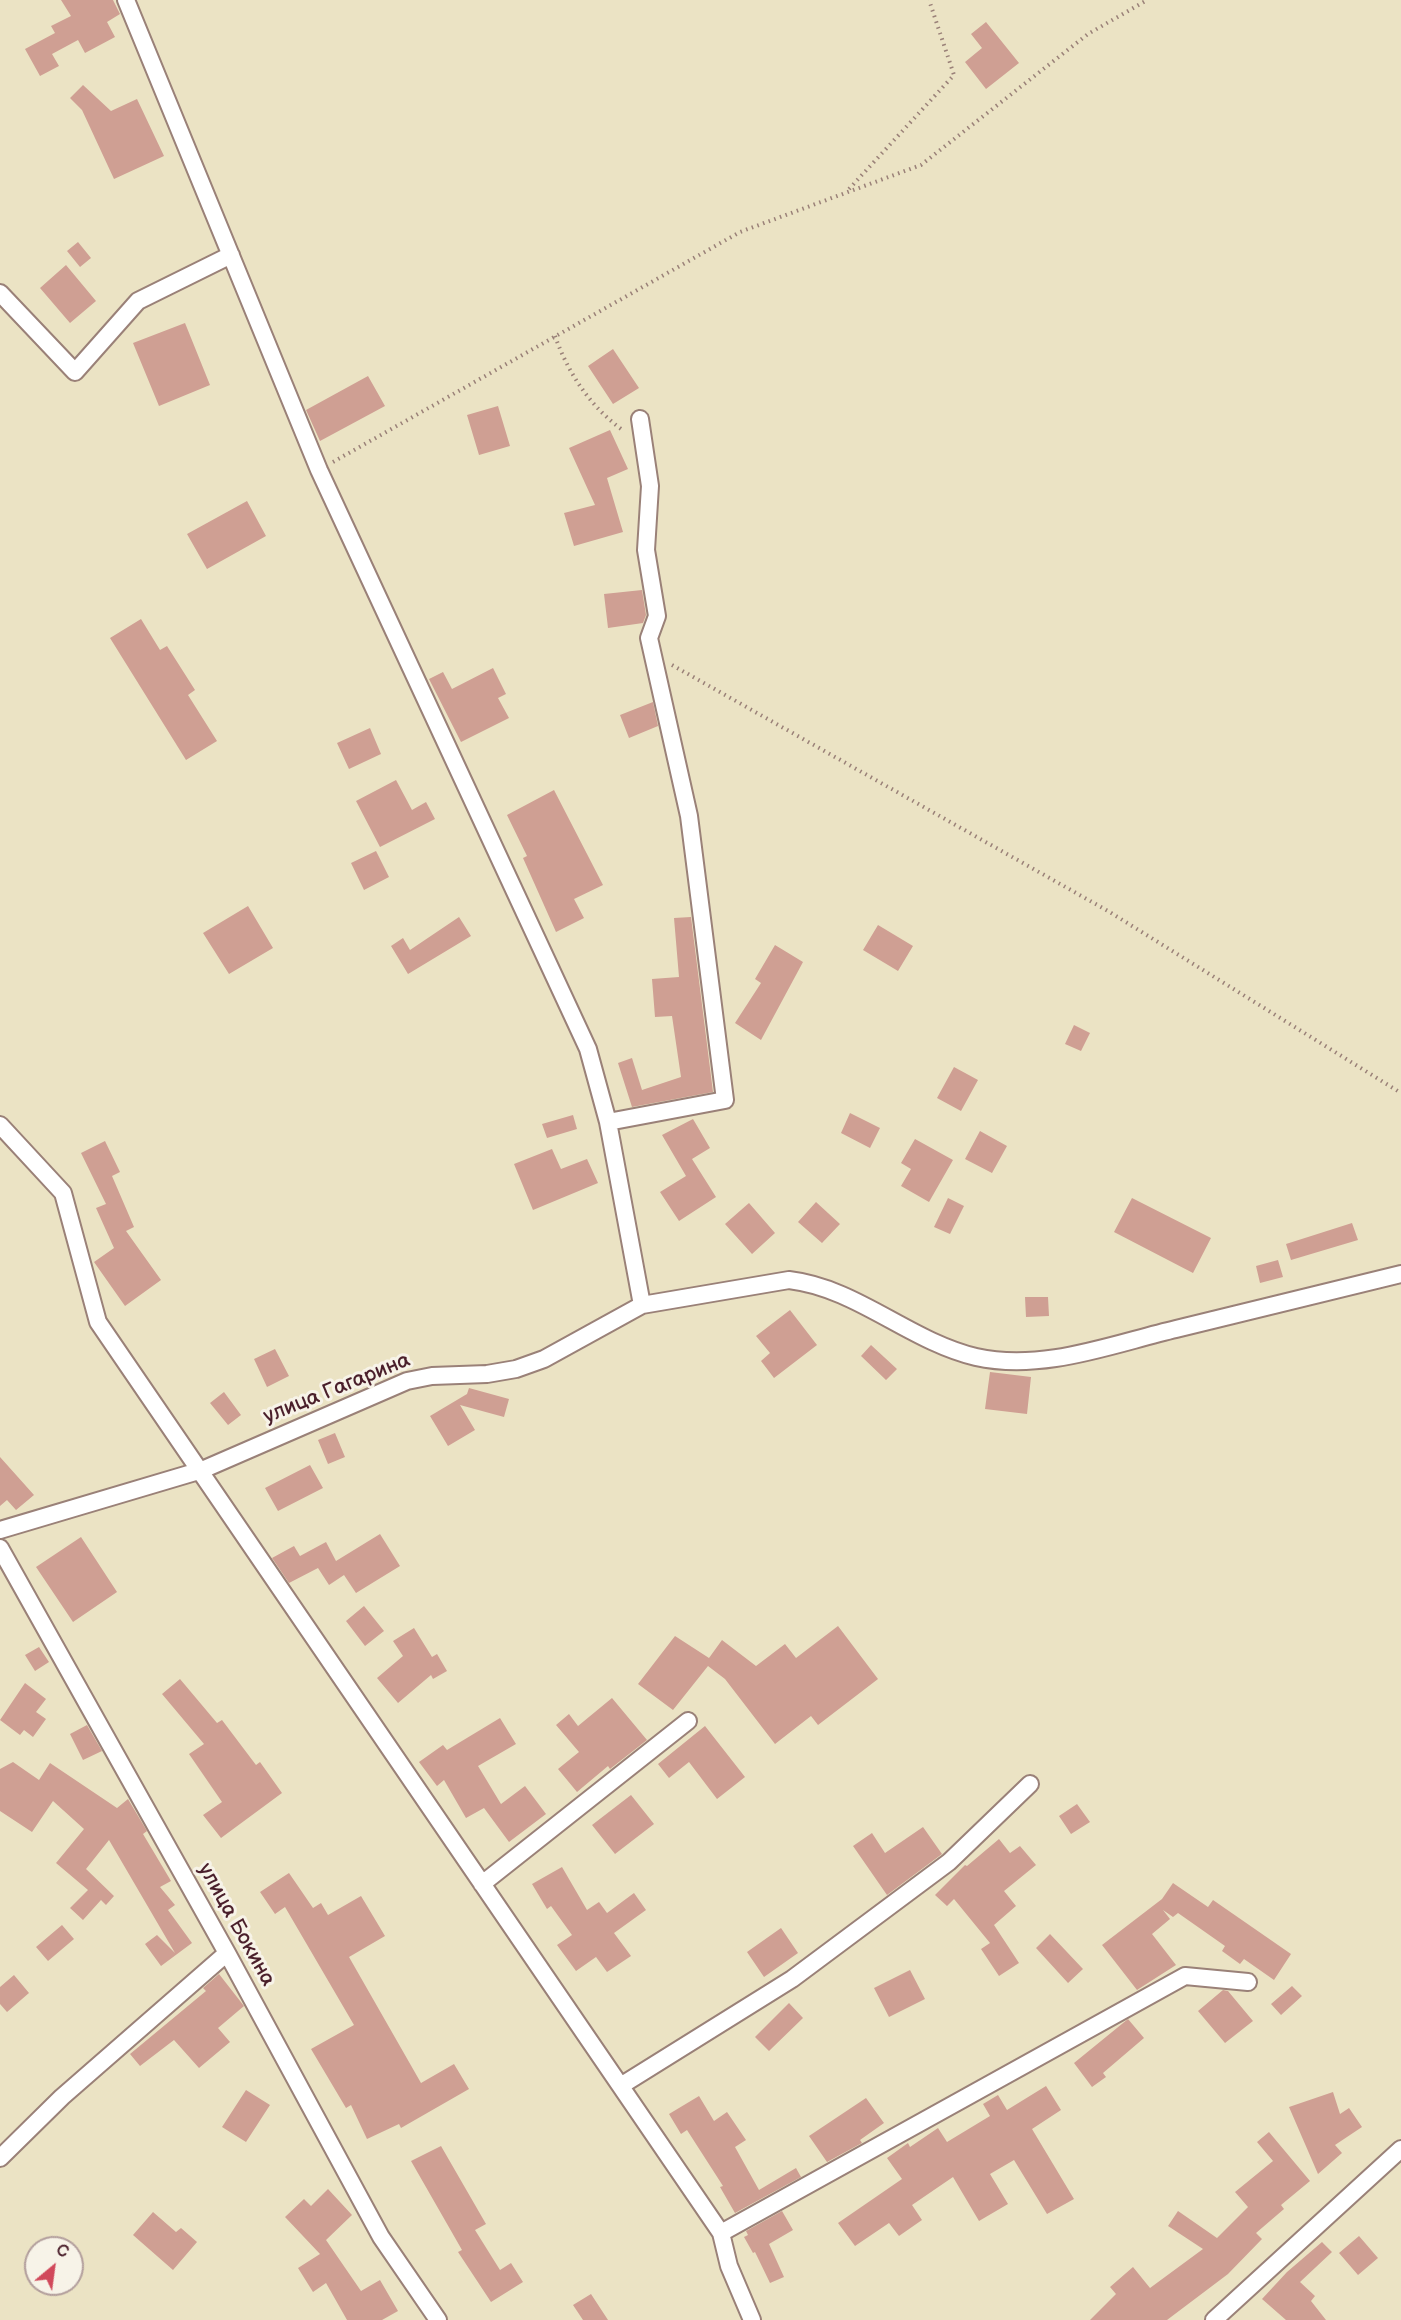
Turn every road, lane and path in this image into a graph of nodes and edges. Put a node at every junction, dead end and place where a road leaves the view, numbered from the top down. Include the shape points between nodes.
1 (126, 0) edge
2 (929, 0) edge
3 (1148, 0) edge
4 (849, 190) junction
5 (231, 255) junction
6 (0, 293) edge
7 (555, 336) junction
8 (640, 419) dead end
9 (644, 445) junction
10 (319, 470) junction
11 (653, 654) junction
12 (1401, 1093) edge
13 (608, 1122) junction
14 (0, 1125) edge
15 (1401, 1274) edge
16 (642, 1305) junction
17 (202, 1470) junction
18 (0, 1530) edge
19 (0, 1548) edge
20 (688, 1721) dead end
21 (1030, 1784) dead end
22 (482, 1884) junction
23 (227, 1953) junction
24 (1248, 1982) dead end
25 (622, 2085) junction
26 (1401, 2149) edge
27 (0, 2158) edge
28 (721, 2233) junction
29 (438, 2320) edge
30 (752, 2320) edge
31 (1214, 2320) edge

1 - 5 street
2 - 4 path via 954,75
3 - 4 path via 1088,34 921,165
4 - 7 path via 740,232
5 - 6 street via 138,301 75,372
5 - 10 street
7 - 9 path via 566,366 606,418
7 - 10 path
8 - 9 street
9 - 11 street via 650,486 646,550 657,616 649,638
10 - 13 street via 588,1049
11 - 12 path via 1108,911
11 - 13 street via 689,816 725,1100
13 - 16 street
14 - 17 street via 63,1193 99,1322
15 - 16 street, улица Гагарина via 1042,1361 977,1357 916,1335 829,1288 789,1280
16 - 17 street, улица Гагарина via 544,1359 487,1374 407,1381
17 - 18 street, улица Гагарина
17 - 22 street
19 - 23 street, улица Бокина
20 - 22 street
21 - 25 street via 949,1862 792,1979
22 - 25 street
23 - 27 street via 62,2097
23 - 29 street, улица Бокина via 381,2237
24 - 28 street via 1185,1976
25 - 28 street
26 - 31 street
28 - 30 street via 729,2266

